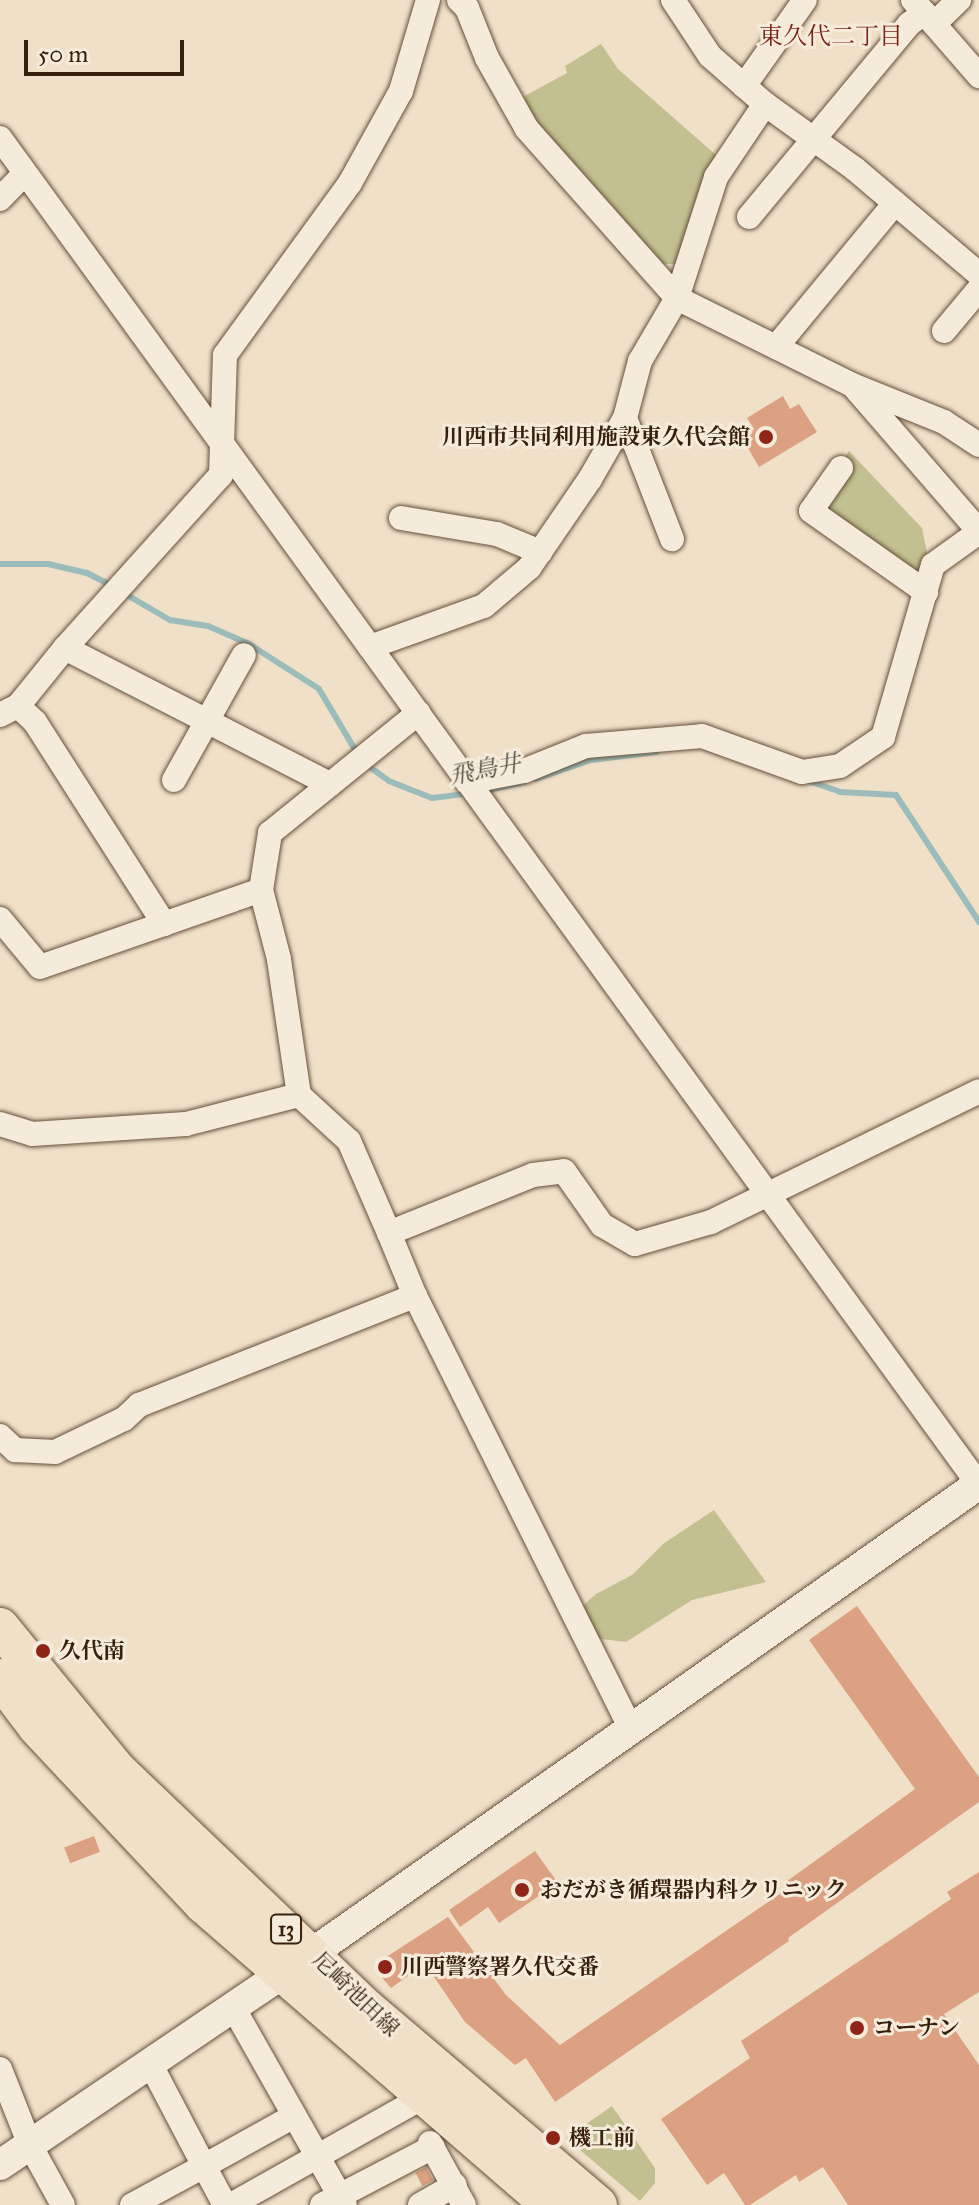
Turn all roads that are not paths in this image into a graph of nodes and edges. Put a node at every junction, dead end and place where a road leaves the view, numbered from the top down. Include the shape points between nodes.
1 (428, 0) edge
2 (459, 0) edge
3 (673, 0) edge
4 (805, 0) edge
5 (959, 0) edge
6 (924, 12) edge
7 (979, 76) edge
8 (744, 86) junction
9 (765, 104) junction
10 (0, 138) edge
11 (815, 140) junction
12 (25, 173) junction
13 (0, 199) edge
14 (895, 203) junction
15 (749, 217) dead end
16 (979, 274) edge
17 (979, 289) edge
18 (677, 298) junction
19 (944, 331) dead end
20 (776, 347) junction
21 (852, 385) junction
22 (625, 418) junction
23 (224, 445) junction
24 (979, 445) edge
25 (841, 468) dead end
26 (401, 518) dead end
27 (979, 532) edge
28 (672, 539) dead end
29 (540, 552) junction
30 (926, 592) junction
31 (370, 647) junction
32 (65, 648) junction
33 (244, 655) dead end
34 (9, 711) edge
35 (418, 713) junction
36 (208, 721) junction
37 (174, 780) dead end
38 (467, 782) junction
39 (330, 784) junction
40 (261, 890) junction
41 (0, 919) edge
42 (164, 924) junction
43 (979, 1091) edge
44 (299, 1095) junction
45 (0, 1124) edge
46 (767, 1196) junction
47 (389, 1233) junction
48 (415, 1296) junction
49 (0, 1436) edge
50 (979, 1484) edge
51 (0, 1627) edge
52 (0, 1678) edge
53 (631, 1729) junction
54 (311, 1952) junction
55 (281, 1975) junction
56 (233, 2007) junction
57 (150, 2063) junction
58 (0, 2069) edge
59 (422, 2098) junction
60 (294, 2116) junction
61 (30, 2145) junction
62 (317, 2155) junction
63 (0, 2165) edge
64 (204, 2166) junction
65 (459, 2195) edge
66 (336, 2202) edge
67 (63, 2205) edge
68 (132, 2205) edge
69 (228, 2205) edge
70 (420, 2205) edge
71 (550, 2205) edge
72 (598, 2205) edge

1 - 23 street via 401,91 350,183 225,355
2 - 18 street via 527,129
3 - 8 street via 710,56
4 - 8 street
5 - 6 street
6 - 7 street
6 - 11 street
8 - 9 street
9 - 11 street
9 - 18 street via 716,177
10 - 12 street
11 - 14 street
11 - 15 street
12 - 13 street
12 - 23 street
14 - 16 street
14 - 20 street
17 - 19 street
18 - 20 street
18 - 22 street via 640,361
20 - 21 street
21 - 24 street via 944,422
21 - 27 street
22 - 28 street
22 - 29 street
23 - 31 street
23 - 32 street via 221,475
25 - 30 street via 811,511
26 - 29 street via 497,534
27 - 30 street via 933,565
29 - 31 street via 484,606
30 - 38 street via 883,737 840,766 802,772 702,736 586,746 524,771
31 - 35 street
32 - 34 street
32 - 36 street
33 - 36 street
34 - 42 street via 35,722
35 - 38 street
35 - 39 street
36 - 37 street
36 - 39 street
38 - 46 street
39 - 40 street via 270,833
40 - 42 street
40 - 44 street via 279,959
41 - 42 street via 40,967
43 - 46 street
44 - 45 street via 186,1124 32,1134
44 - 47 street via 349,1141
46 - 47 street via 711,1222 635,1244 602,1225 564,1171 533,1175
46 - 50 street
47 - 48 street
48 - 49 street via 139,1405 124,1419 55,1452 15,1450
48 - 53 street
50 - 53 street
51 - 54 main road, 尼崎池田線 / 13 via 118,1771
52 - 55 main road, 尼崎池田線 / 13 via 37,1727 195,1896
53 - 54 street
54 - 55 street
54 - 72 main road, 尼崎池田線 / 13 via 365,2007
55 - 56 street
55 - 59 main road, 尼崎池田線 / 13
56 - 57 street
56 - 60 street
57 - 61 street
57 - 64 street
58 - 61 street
59 - 62 street
59 - 71 main road, 尼崎池田線 / 13
60 - 62 street
60 - 64 street
61 - 63 street
61 - 67 street
62 - 66 street
62 - 69 street
64 - 68 street
64 - 69 street
65 - 66 street via 432,2145
65 - 70 street

